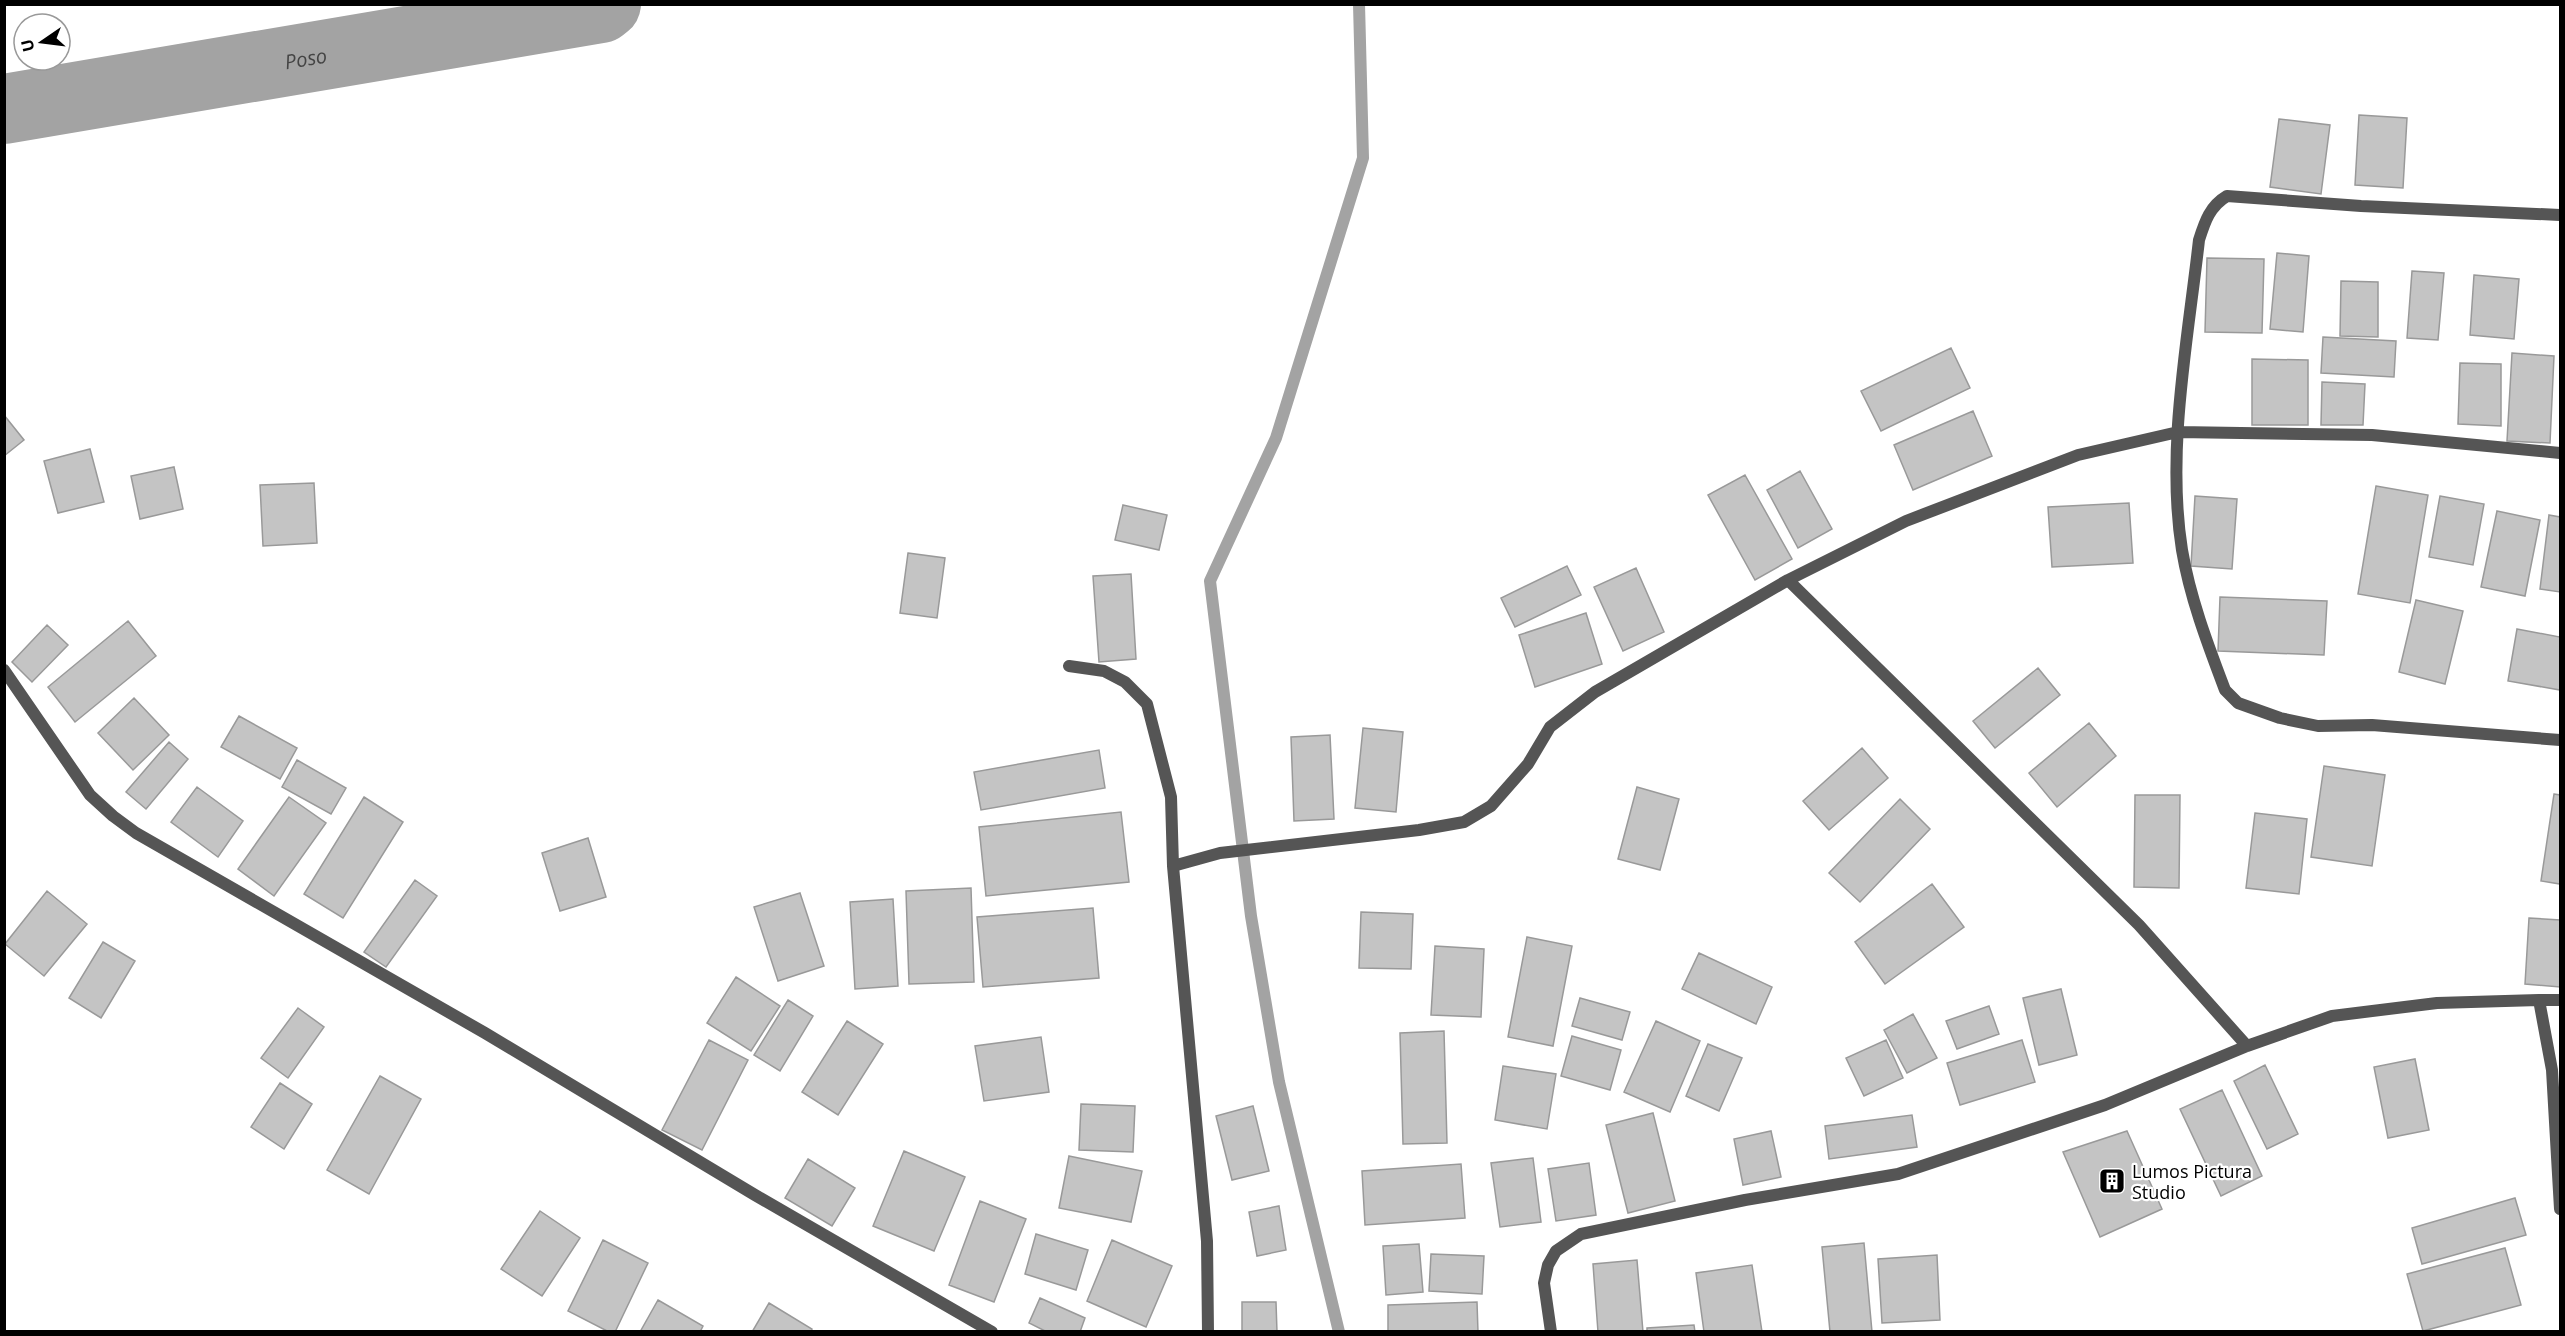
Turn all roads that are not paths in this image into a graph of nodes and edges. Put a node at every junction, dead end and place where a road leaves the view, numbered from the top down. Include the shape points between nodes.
1 (2560, 215) edge
2 (2178, 432) junction
3 (2560, 453) edge
4 (1788, 580) junction
5 (1069, 666) dead end
6 (4, 670) edge
7 (2560, 740) edge
8 (1173, 866) junction
9 (2539, 1000) junction
10 (2560, 1000) edge
11 (2247, 1046) junction
12 (2560, 1209) edge
13 (992, 1332) edge
14 (1208, 1332) edge
15 (1551, 1332) edge

1 - 2 street via 2227,196 2216,202 2199,240
2 - 3 street via 2373,435
2 - 4 street via 2078,455 2015,477 1906,521
2 - 7 street via 2178,510 2188,580 2225,690 2238,703 2318,726 2372,724
4 - 8 street via 1595,692 1550,727 1528,764 1491,806 1464,822 1220,853
4 - 11 street via 2139,926
5 - 8 street via 1104,671 1125,682 1148,704 1171,797
6 - 13 street via 90,795 136,833
8 - 14 street via 1207,1241
9 - 10 street
9 - 11 street via 2438,1003 2332,1016
9 - 12 street via 2552,1070
11 - 15 street via 2105,1105 1898,1174 1581,1234 1556,1251 1548,1265 1544,1283

